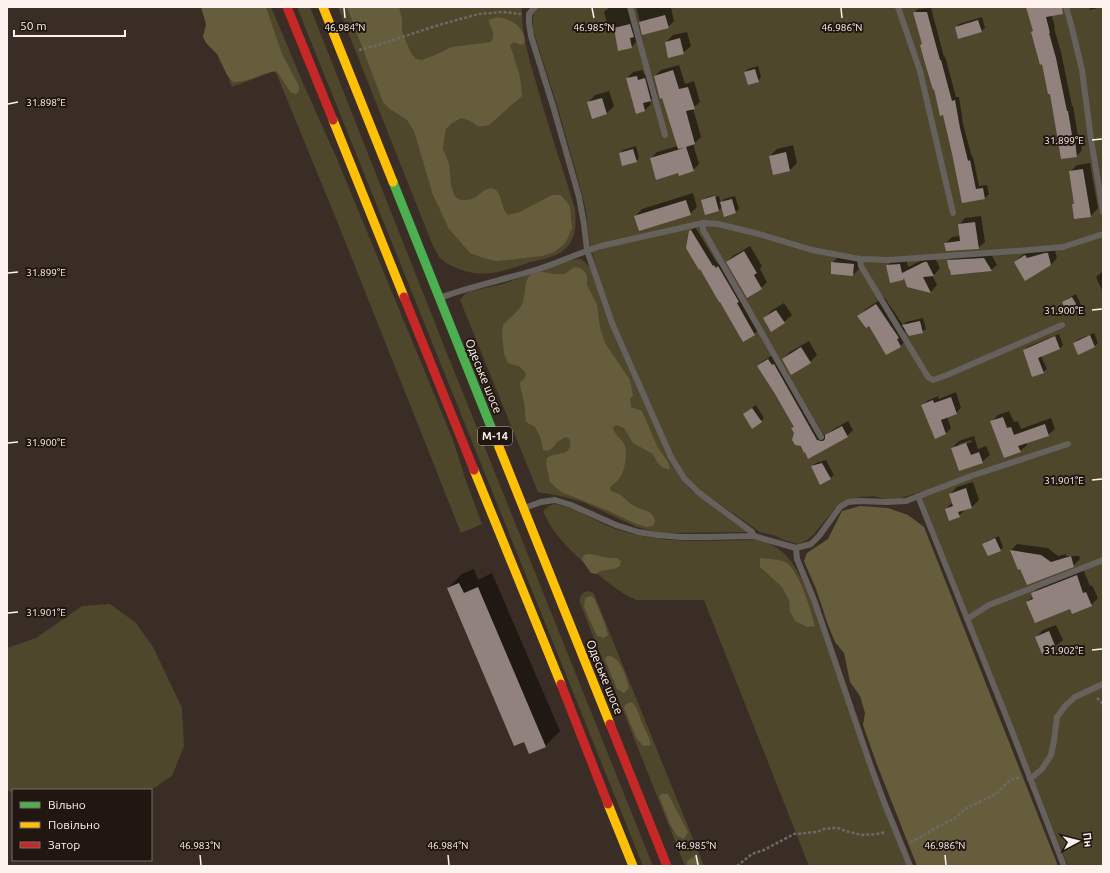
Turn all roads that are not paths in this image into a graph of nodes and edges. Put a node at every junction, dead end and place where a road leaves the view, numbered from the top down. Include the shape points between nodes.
1 (287, 7) edge
2 (323, 7) edge
3 (535, 7) edge
4 (630, 7) edge
5 (898, 7) edge
6 (1066, 7) edge
7 (666, 135) dead end
8 (1103, 212) edge
9 (953, 213) dead end
10 (703, 224) junction
11 (1103, 234) edge
12 (587, 250) junction
13 (860, 259) junction
14 (439, 298) junction
15 (1062, 325) dead end
16 (821, 437) dead end
17 (1068, 444) dead end
18 (918, 496) junction
19 (524, 509) junction
20 (754, 536) junction
21 (796, 548) junction
22 (1103, 560) edge
23 (966, 619) junction
24 (1103, 684) edge
25 (1030, 779) junction
26 (633, 866) edge
27 (667, 866) edge
28 (910, 866) edge
29 (1064, 866) edge

1 - 26 highway, М-14
2 - 14 highway, Одеське шосе / М-14
3 - 12 lane via 529,14 531,36 579,196
4 - 7 lane
5 - 9 lane via 920,71
6 - 8 lane via 1082,70
10 - 12 lane
10 - 13 lane via 718,224 812,250
10 - 16 lane via 703,230
11 - 13 lane via 1057,248 889,260
12 - 14 lane via 558,263
12 - 20 lane via 612,323 671,457 684,478 698,492
13 - 15 lane via 861,266 928,377 934,380
14 - 19 highway, Одеське шосе / М-14
17 - 18 lane
18 - 21 lane via 902,502 848,502 840,507 811,544
18 - 23 lane
19 - 20 lane via 555,500 638,532 681,537
19 - 27 highway, Одеське шосе / М-14
20 - 21 lane
21 - 28 lane via 797,559 814,600 870,764
22 - 23 lane via 989,605
23 - 25 lane
24 - 25 lane via 1075,697 1066,705 1057,717 1050,755 1042,769
25 - 29 lane

